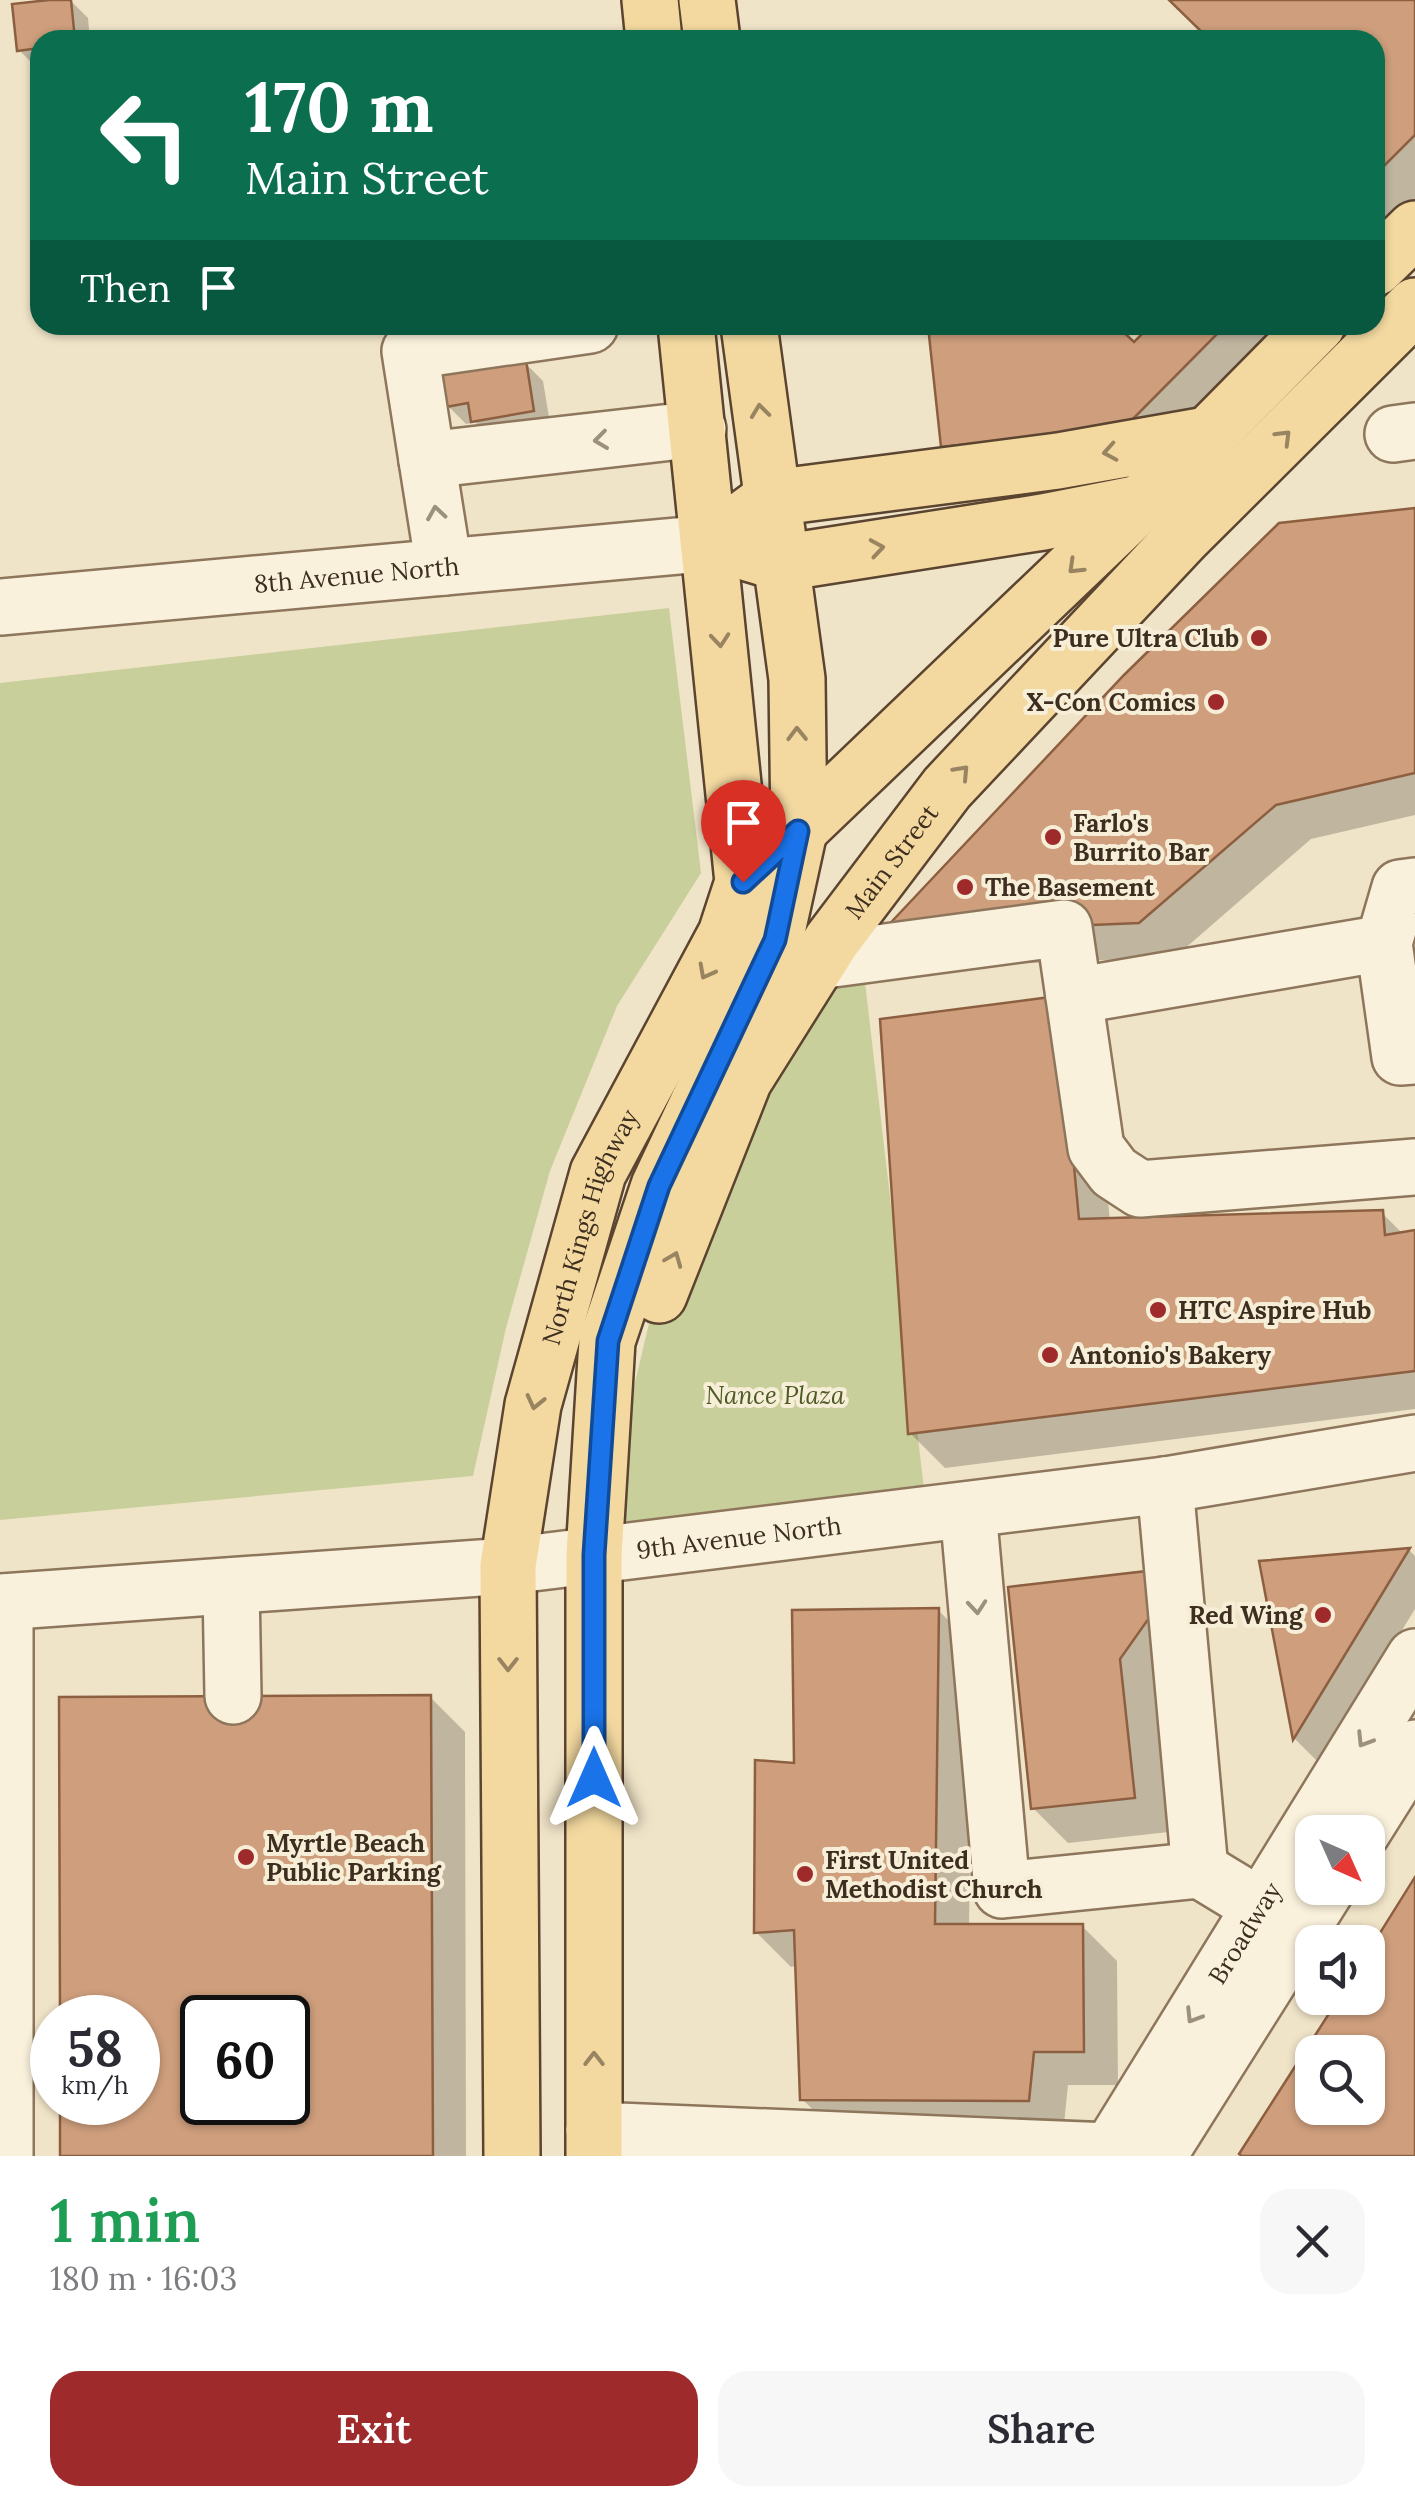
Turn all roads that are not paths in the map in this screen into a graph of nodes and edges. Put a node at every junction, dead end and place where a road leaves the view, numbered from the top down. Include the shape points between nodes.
1 (650, 0) edge
2 (707, 0) edge
3 (653, 30) edge
4 (711, 30) edge
5 (1415, 229) edge
6 (1385, 258) edge
7 (1415, 306) edge
8 (518, 335) edge
9 (687, 335) edge
10 (750, 335) edge
11 (1307, 335) edge
12 (698, 428) junction
13 (1206, 435) junction
14 (427, 460) junction
15 (1242, 478) junction
16 (772, 498) junction
17 (1141, 504) junction
18 (711, 543) junction
19 (781, 562) junction
20 (444, 567) junction
21 (0, 608) edge
22 (798, 831) junction
23 (743, 882) junction
24 (1415, 886) edge
25 (1384, 942) junction
26 (818, 961) junction
27 (1074, 996) junction
28 (1415, 1056) edge
29 (1415, 1167) edge
30 (1415, 1443) edge
31 (1165, 1485) junction
32 (968, 1510) junction
33 (594, 1555) junction
34 (508, 1566) junction
35 (231, 1586) junction
36 (2, 1602) edge
37 (1415, 1657) edge
38 (232, 1696) dead end
39 (1415, 1748) edge
40 (1373, 1815) edge
41 (1200, 1870) junction
42 (2, 1887) edge
43 (1315, 1905) edge
44 (1261, 1906) junction
45 (2, 2088) edge
46 (594, 2143) edge
47 (1139, 2154) edge
48 (5, 2156) edge
49 (512, 2156) edge

1 - 3 main road
2 - 4 main road
5 - 6 main road
15 -> 7 main road, Main Street
8 - 14 street via 410,350
9 - 12 main road, North Kings Highway
16 -> 10 main road, North Kings Highway
11 - 13 main road
12 -> 14 street
12 - 18 main road, North Kings Highway
13 -> 16 main road
13 - 17 main road
20 -> 14 street
15 - 17 main road
26 -> 15 main road, Main Street via 947,788
16 - 18 main road
16 - 19 main road, North Kings Highway
19 -> 17 main road
17 -> 22 main road
18 - 19 main road
18 - 20 street, 8th Avenue North
18 -> 23 main road, North Kings Highway
22 -> 19 main road, North Kings Highway via 796,679
20 - 21 street, 8th Avenue North
22 - 23 main road
22 - 33 main road, North Kings Highway via 775,940 659,1186 608,1341
23 -> 34 main road, North Kings Highway via 726,934 598,1173 534,1405
24 - 25 street via 1400,888
25 - 27 street
25 - 28 street via 1400,1057
26 - 27 street via 1064,928
33 -> 26 main road, Main Street via 651,1315 744,1080
27 - 29 street via 1096,1148 1114,1172 1140,1188
30 - 31 street, 9th Avenue North
31 - 32 street, 9th Avenue North
31 - 41 street
32 - 33 street, 9th Avenue North
32 -> 41 street via 1002,1890
33 - 34 street, 9th Avenue North
46 -> 33 main road, North Kings Highway
34 - 35 street, 9th Avenue North
34 -> 49 main road, North Kings Highway
35 - 36 street, 9th Avenue North
35 - 38 street
36 - 42 street
37 -> 44 street, Broadway
39 - 40 street
41 - 44 street
42 - 45 street
43 - 47 street, Broadway
44 -> 47 street, Broadway
45 - 48 street
46 - 47 street

